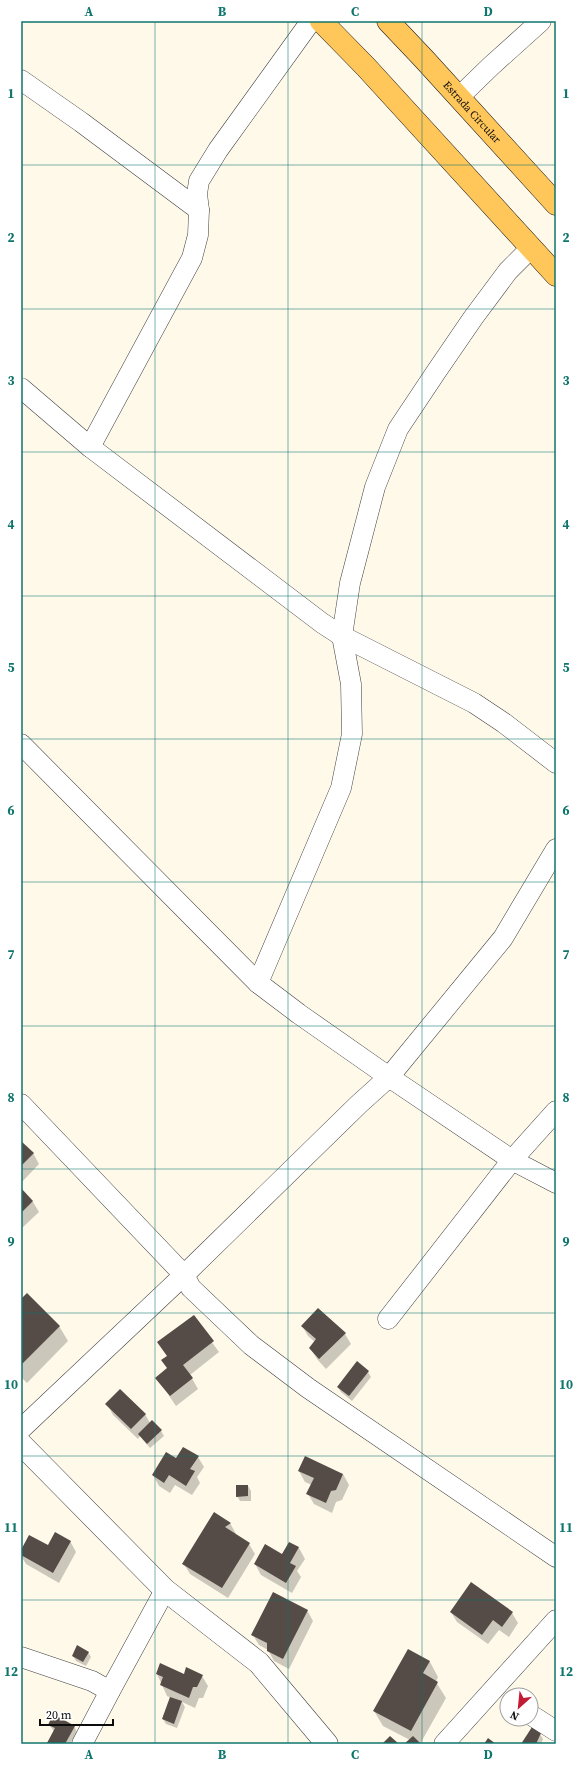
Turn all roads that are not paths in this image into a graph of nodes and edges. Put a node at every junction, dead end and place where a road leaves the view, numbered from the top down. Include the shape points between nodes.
1 (311, 21) edge
2 (321, 21) edge
3 (388, 21) edge
4 (541, 21) edge
5 (21, 80) edge
6 (459, 97) junction
7 (556, 204) edge
8 (199, 210) junction
9 (531, 248) junction
10 (556, 275) edge
11 (24, 397) edge
12 (90, 447) junction
13 (342, 636) junction
14 (21, 744) edge
15 (556, 762) edge
16 (556, 849) edge
17 (258, 983) junction
18 (389, 1077) junction
19 (21, 1104) edge
20 (556, 1111) edge
21 (512, 1160) junction
22 (556, 1183) edge
23 (184, 1275) junction
24 (388, 1319) dead end
25 (21, 1429) edge
26 (21, 1444) edge
27 (556, 1557) edge
28 (165, 1590) junction
29 (556, 1620) edge
30 (21, 1656) edge
31 (506, 1687) edge
32 (110, 1691) junction
33 (499, 1696) edge
34 (539, 1721) edge
35 (556, 1731) edge
36 (82, 1744) edge
37 (326, 1744) edge
38 (444, 1744) edge

1 - 8 street via 199,181
2 - 9 main road
3 - 6 main road, Estrada Circular
4 - 6 street
5 - 8 street
6 - 7 main road, Estrada Circular
8 - 12 street via 198,235 192,258
9 - 10 main road
9 - 13 street via 508,271 472,318 398,429 375,487 350,583
11 - 12 street
12 - 13 street
13 - 15 street via 474,703
13 - 17 street via 351,684 352,734 341,788
14 - 17 street
16 - 18 street via 503,938
17 - 18 street
18 - 21 street
18 - 23 street
19 - 23 street
20 - 21 street
21 - 22 street
21 - 24 street
23 - 25 street
23 - 27 street via 191,1288 251,1345 308,1388
26 - 28 street
28 - 32 street
28 - 37 street via 259,1663
29 - 31 street
30 - 32 street via 92,1681
32 - 36 street
33 - 38 street
34 - 35 street

